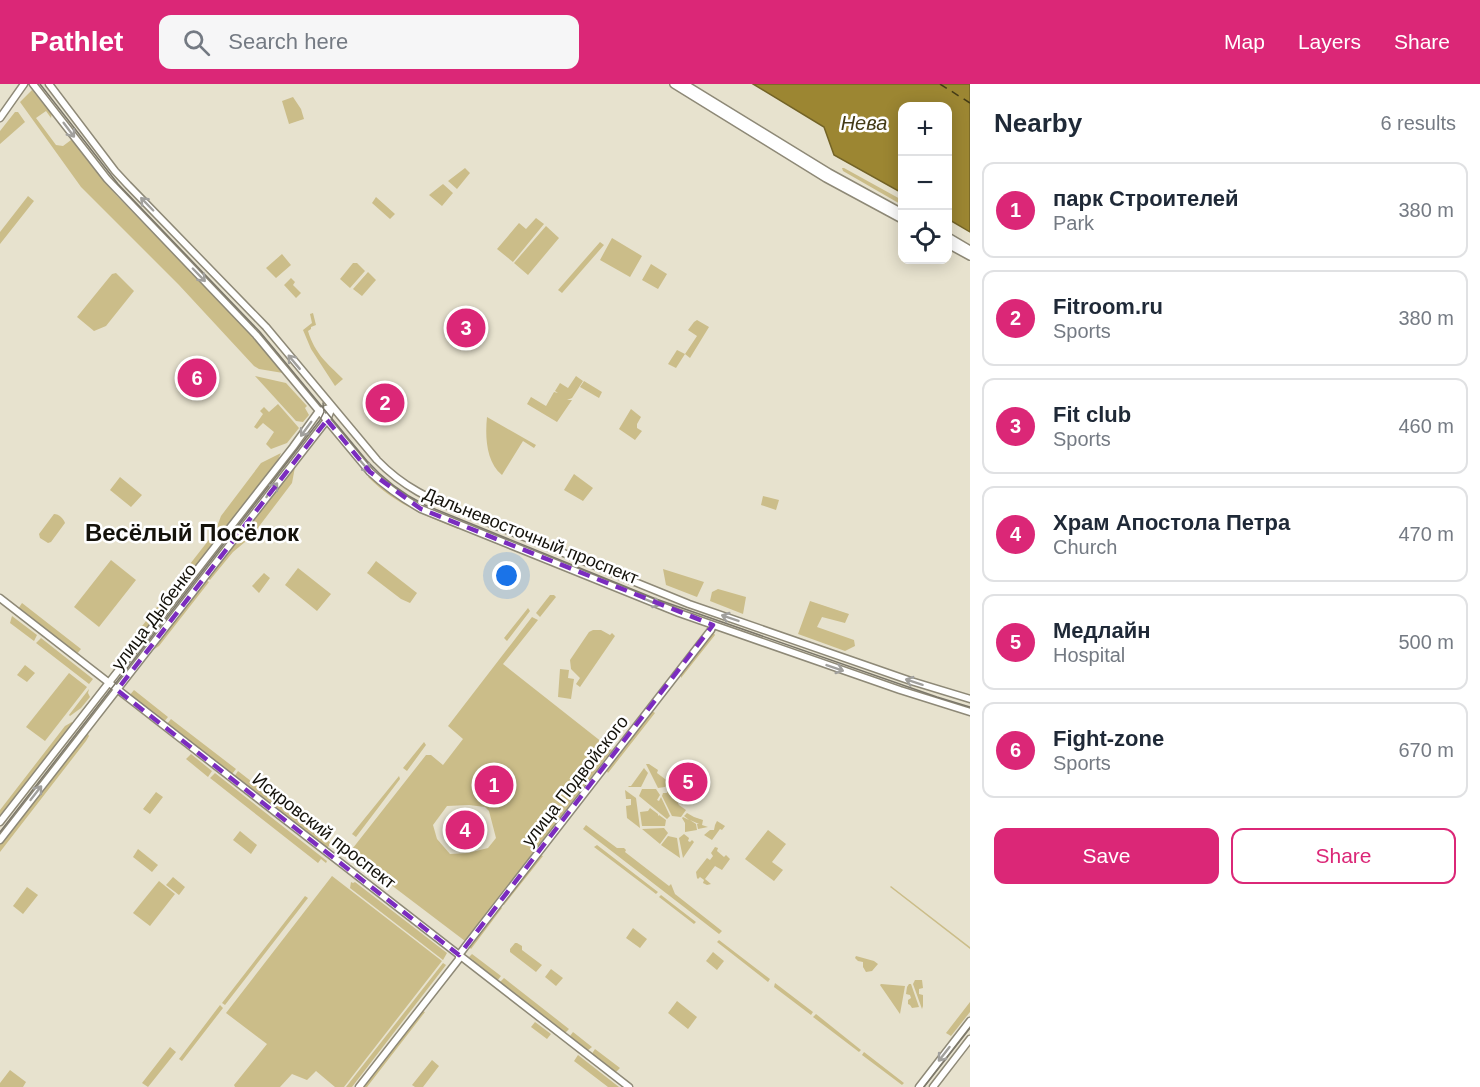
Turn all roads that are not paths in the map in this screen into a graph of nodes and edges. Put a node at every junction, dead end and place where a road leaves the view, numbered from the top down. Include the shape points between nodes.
1 (24, 84) edge
2 (33, 84) edge
3 (49, 84) edge
4 (674, 84) edge
5 (684, 84) edge
6 (0, 118) edge
7 (827, 176) junction
8 (898, 211) edge
9 (898, 216) edge
10 (952, 239) edge
11 (952, 246) edge
12 (970, 250) edge
13 (970, 256) edge
14 (332, 407) junction
15 (319, 411) junction
16 (327, 420) junction
17 (0, 598) edge
18 (0, 603) edge
19 (713, 625) junction
20 (107, 684) junction
21 (116, 691) junction
22 (970, 699) edge
23 (970, 711) edge
24 (0, 822) edge
25 (0, 840) edge
26 (458, 957) junction
27 (970, 1022) edge
28 (970, 1039) edge
29 (354, 1087) edge
30 (359, 1087) edge
31 (623, 1087) edge
32 (629, 1087) edge
33 (919, 1087) edge
34 (933, 1087) edge

1 - 6 main road
2 -> 15 main road, Дальневосточный проспект via 107,179 237,314
14 -> 3 main road, Дальневосточный проспект via 252,312 115,171
4 - 7 main road
5 - 7 main road
7 - 8 main road
7 - 9 main road
10 - 12 main road
11 - 13 main road
14 - 15 main road
14 - 16 main road, улица Дыбенко
22 -> 14 main road, Дальневосточный проспект via 689,604 428,498 387,471
15 - 16 main road, Дальневосточный проспект
15 -> 20 main road, улица Дыбенко
16 -> 19 main road, Дальневосточный проспект via 370,472 421,509
21 -> 16 main road, улица Дыбенко
17 - 20 main road, Искровский проспект
18 - 20 main road, Искровский проспект
19 -> 23 main road, Дальневосточный проспект
19 - 26 main road, улица Подвойского
20 - 21 main road, Искровский проспект
20 - 24 main road, улица Дыбенко
25 -> 21 main road, улица Дыбенко
21 - 26 main road, Искровский проспект
26 - 29 main road, улица Подвойского
26 - 30 main road, улица Подвойского
26 - 31 main road, Искровский проспект
26 - 32 main road, Искровский проспект
27 -> 33 main road
28 - 34 main road

